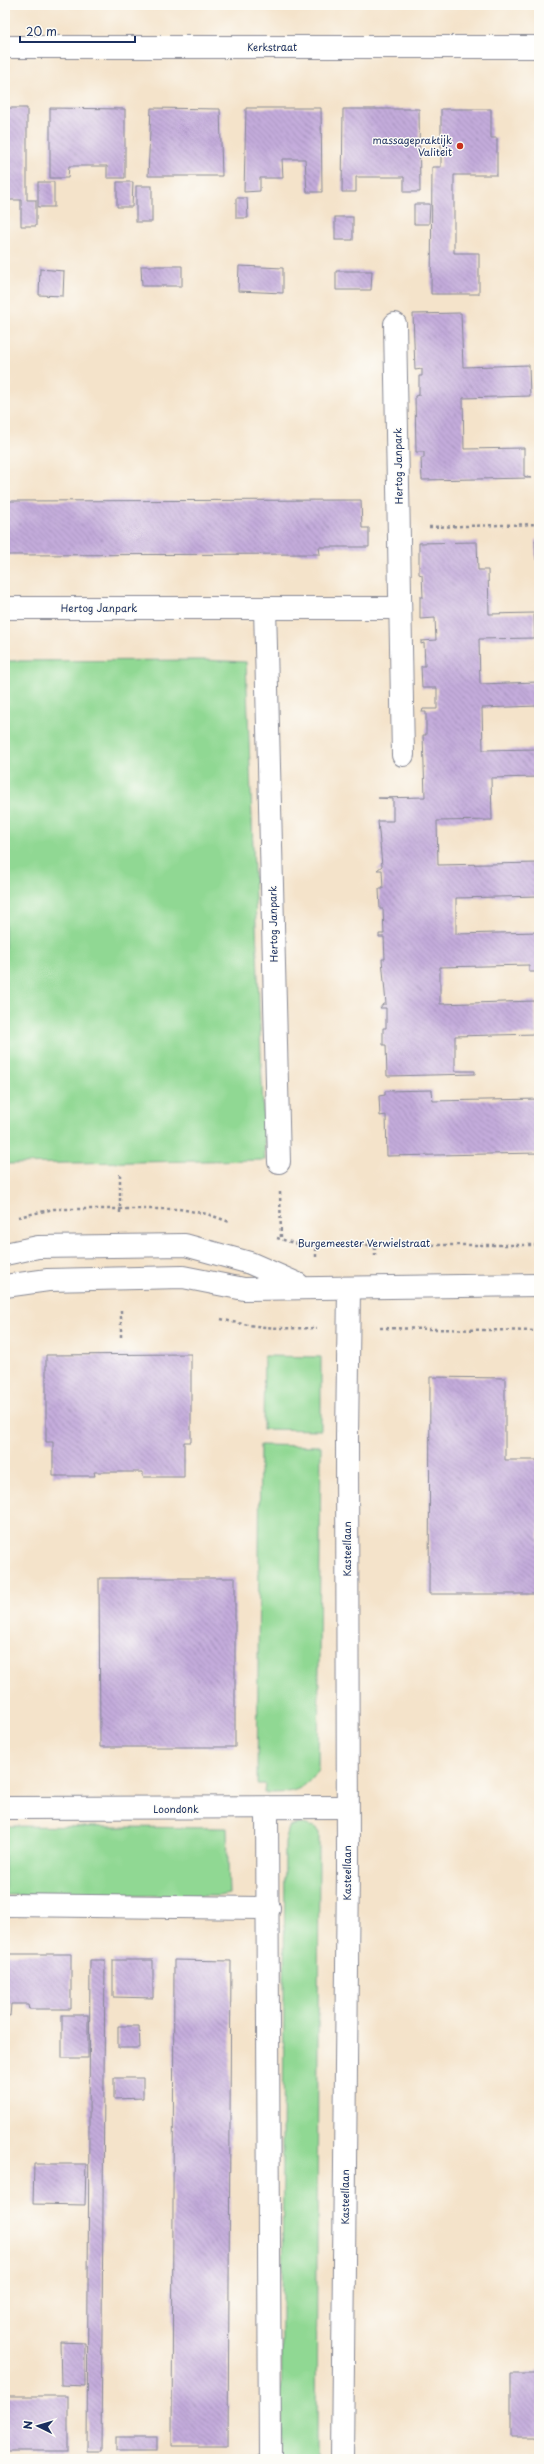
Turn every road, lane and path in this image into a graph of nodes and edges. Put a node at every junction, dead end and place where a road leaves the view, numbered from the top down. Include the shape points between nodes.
1 (5, 47) edge
2 (539, 47) edge
3 (395, 324) dead end
4 (539, 524) edge
5 (399, 528) junction
6 (5, 608) edge
7 (265, 608) junction
8 (400, 608) junction
9 (403, 755) dead end
10 (279, 1162) joint
11 (12, 1218) dead end
12 (235, 1224) dead end
13 (275, 1237) dead end
14 (281, 1239) junction
15 (539, 1245) edge
16 (5, 1254) edge
17 (539, 1285) edge
18 (5, 1286) edge
19 (303, 1286) junction
20 (349, 1288) junction
21 (347, 1807) junction
22 (5, 1808) edge
23 (268, 1808) junction
24 (5, 1905) edge
25 (269, 1908) junction
26 (270, 2459) edge
27 (342, 2459) edge

1 - 2 street, Kerkstraat
3 - 5 street, Hertog Janpark
4 - 5 path
5 - 8 street, Hertog Janpark
6 - 7 street, Hertog Janpark
7 - 8 street, Hertog Janpark
7 - 10 street, Hertog Janpark
8 - 9 street, Hertog Janpark
10 - 14 path
11 - 12 path via 54,1209 179,1209 207,1214
13 - 14 path, Burgemeester Verwielstraat
14 - 15 path, Burgemeester Verwielstraat via 297,1244 316,1245
16 - 19 street via 38,1247 185,1246 250,1263
17 - 20 street
18 - 19 street via 48,1280 183,1277 244,1288
19 - 20 street
20 - 21 street, Kasteellaan
21 - 23 street, Loondonk
21 - 27 street, Kasteellaan
22 - 23 street, Loondonk
23 - 25 street
24 - 25 street
25 - 26 street

